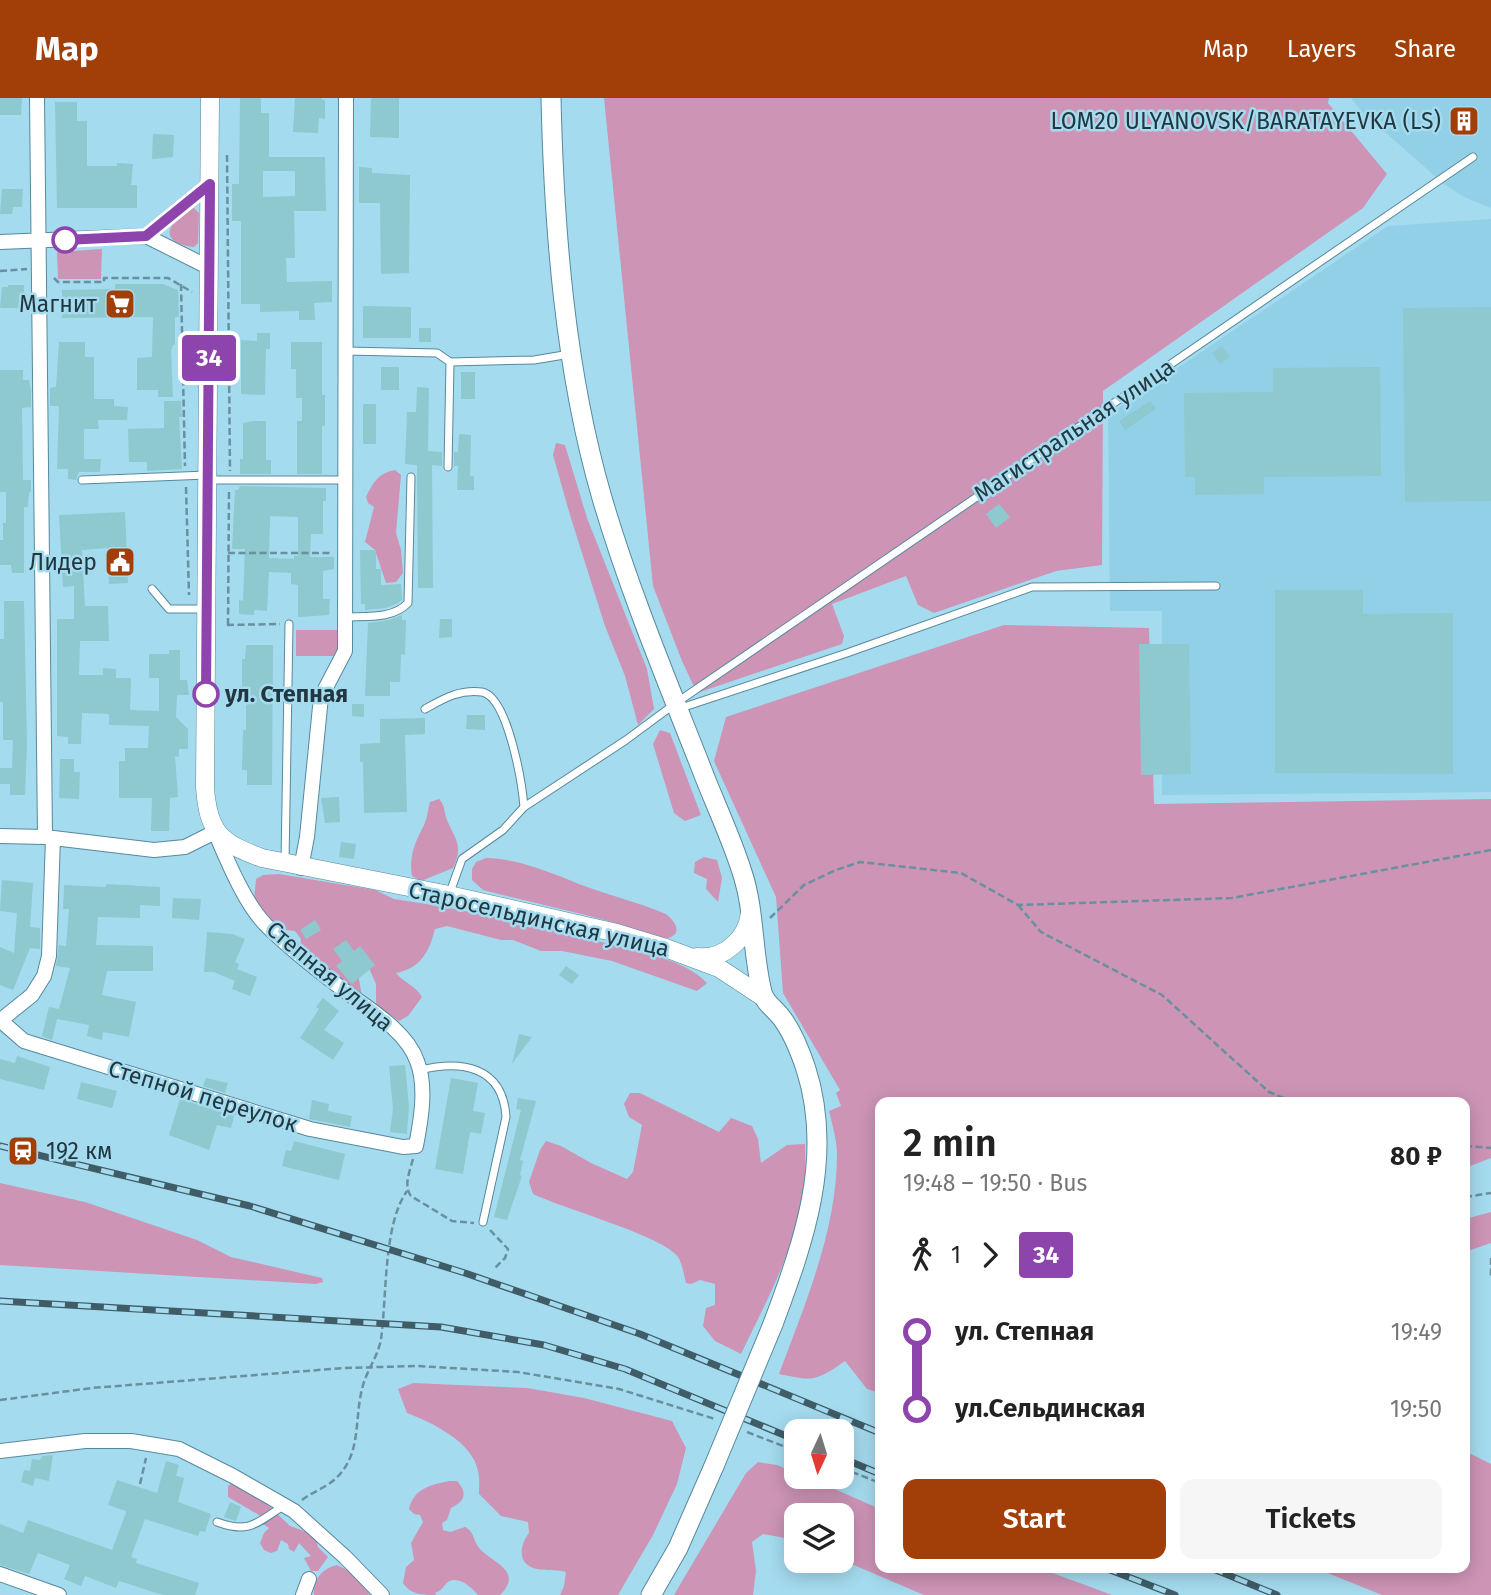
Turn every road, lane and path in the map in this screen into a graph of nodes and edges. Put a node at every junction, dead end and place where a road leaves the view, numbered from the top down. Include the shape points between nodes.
1 (37, 98) edge
2 (210, 98) edge
3 (346, 98) edge
4 (551, 98) edge
5 (227, 151) dead end
6 (1473, 157) dead end
7 (210, 184) junction
8 (146, 236) junction
9 (38, 241) junction
10 (0, 242) edge
11 (209, 268) junction
12 (38, 269) junction
13 (0, 271) edge
14 (181, 284) junction
15 (198, 296) dead end
16 (181, 322) dead end
17 (346, 351) junction
18 (571, 354) junction
19 (450, 362) junction
20 (448, 467) dead end
21 (208, 477) junction
22 (411, 477) dead end
23 (82, 480) dead end
24 (230, 480) junction
25 (346, 480) junction
26 (228, 553) junction
27 (346, 553) junction
28 (1216, 586) dead end
29 (152, 589) dead end
30 (207, 617) junction
31 (346, 617) junction
32 (289, 624) joint
33 (229, 625) junction
34 (677, 706) junction
35 (425, 709) dead end
36 (524, 807) junction
37 (215, 832) junction
38 (0, 836) edge
39 (49, 837) junction
40 (1491, 850) edge
41 (293, 866) junction
42 (449, 895) junction
43 (751, 904) junction
44 (1018, 905) junction
45 (755, 932) junction
46 (690, 956) junction
47 (763, 997) junction
48 (0, 1020) edge
49 (419, 1070) junction
50 (1281, 1097) edge
51 (416, 1146) junction
52 (1470, 1147) edge
53 (1491, 1149) edge
54 (407, 1191) junction
55 (1491, 1193) edge
56 (1470, 1196) edge
57 (483, 1222) junction
58 (1491, 1258) edge
59 (495, 1268) dead end
60 (1491, 1279) edge
61 (372, 1366) junction
62 (0, 1400) edge
63 (726, 1423) dead end
64 (737, 1428) dead end
65 (148, 1444) junction
66 (784, 1446) edge
67 (0, 1451) edge
68 (854, 1473) edge
69 (875, 1481) edge
70 (140, 1484) dead end
71 (289, 1508) junction
72 (217, 1522) dead end
73 (0, 1574) edge
74 (309, 1579) dead end
75 (59, 1595) edge
76 (303, 1595) edge
77 (383, 1595) edge
78 (650, 1595) edge

1 - 9 street
2 - 7 street, Степная улица
3 - 17 street
4 - 18 main road via 554,203
5 - 24 path
6 - 34 lane, Магистральная улица
7 - 8 street
7 - 11 street, Степная улица
8 - 9 street
8 - 11 street
9 - 10 street
9 - 12 street
11 - 21 street, Степная улица
12 - 13 path
12 - 14 path via 58,282 168,278
12 - 39 street
14 - 15 path
14 - 16 path
17 - 19 lane via 436,353
17 - 25 street
18 - 19 lane via 534,360
18 - 34 main road via 603,501
19 - 20 lane
21 - 23 lane
21 - 24 lane
21 - 30 street, Степная улица
22 - 31 lane via 408,603 400,612
24 - 25 lane
24 - 26 path
25 - 27 street
26 - 27 path
26 - 33 path
27 - 31 street
28 - 34 lane via 1032,587 847,653
29 - 30 lane via 169,609
30 - 33 path
30 - 37 street, Степная улица via 205,787
31 - 41 street via 345,650 321,697 307,837
32 - 33 path
32 - 41 lane
34 - 36 lane, Магистральная улица
34 - 43 main road
35 - 36 lane via 455,693 484,692 497,702 521,776
36 - 42 lane, Магистральная улица via 503,830 463,859
37 - 39 street via 184,847 154,850
37 - 41 street, Старосельдинская улица via 236,849
37 - 49 street, Степная улица via 233,875 265,924 399,1033
38 - 39 street
39 - 48 street via 49,956 44,976 32,995
40 - 44 path via 1232,898
41 - 42 street, Старосельдинская улица
42 - 46 street, Старосельдинская улица via 617,933
43 - 45 main road
43 - 46 street via 740,940 711,957
44 - 45 path via 961,873 860,862 804,886
44 - 50 path via 1041,932 1162,995 1269,1092
45 - 47 main road
46 - 47 street, Старосельдинская улица via 719,968
47 - 78 main road, Старосельдинская улица, bridge via 781,1017 806,1066 818,1128 814,1193 773,1324 678,1548
48 - 51 street, Степной переулок via 24,1041 310,1129
49 - 51 street, Степная улица via 422,1086
49 - 57 lane via 471,1067 501,1091 506,1117
51 - 54 path
52 - 53 path
54 - 57 path via 452,1221
54 - 61 path via 391,1234 382,1336
55 - 56 path
57 - 59 path via 508,1249
58 - 60 path
61 - 62 path
61 - 63 path via 518,1372 619,1390
61 - 71 path via 362,1388 357,1438 344,1469
64 - 66 path
65 - 67 street via 85,1441
65 - 70 path
65 - 71 street via 179,1449
68 - 69 path
71 - 72 lane via 242,1529
71 - 77 street
73 - 75 street
74 - 76 street

